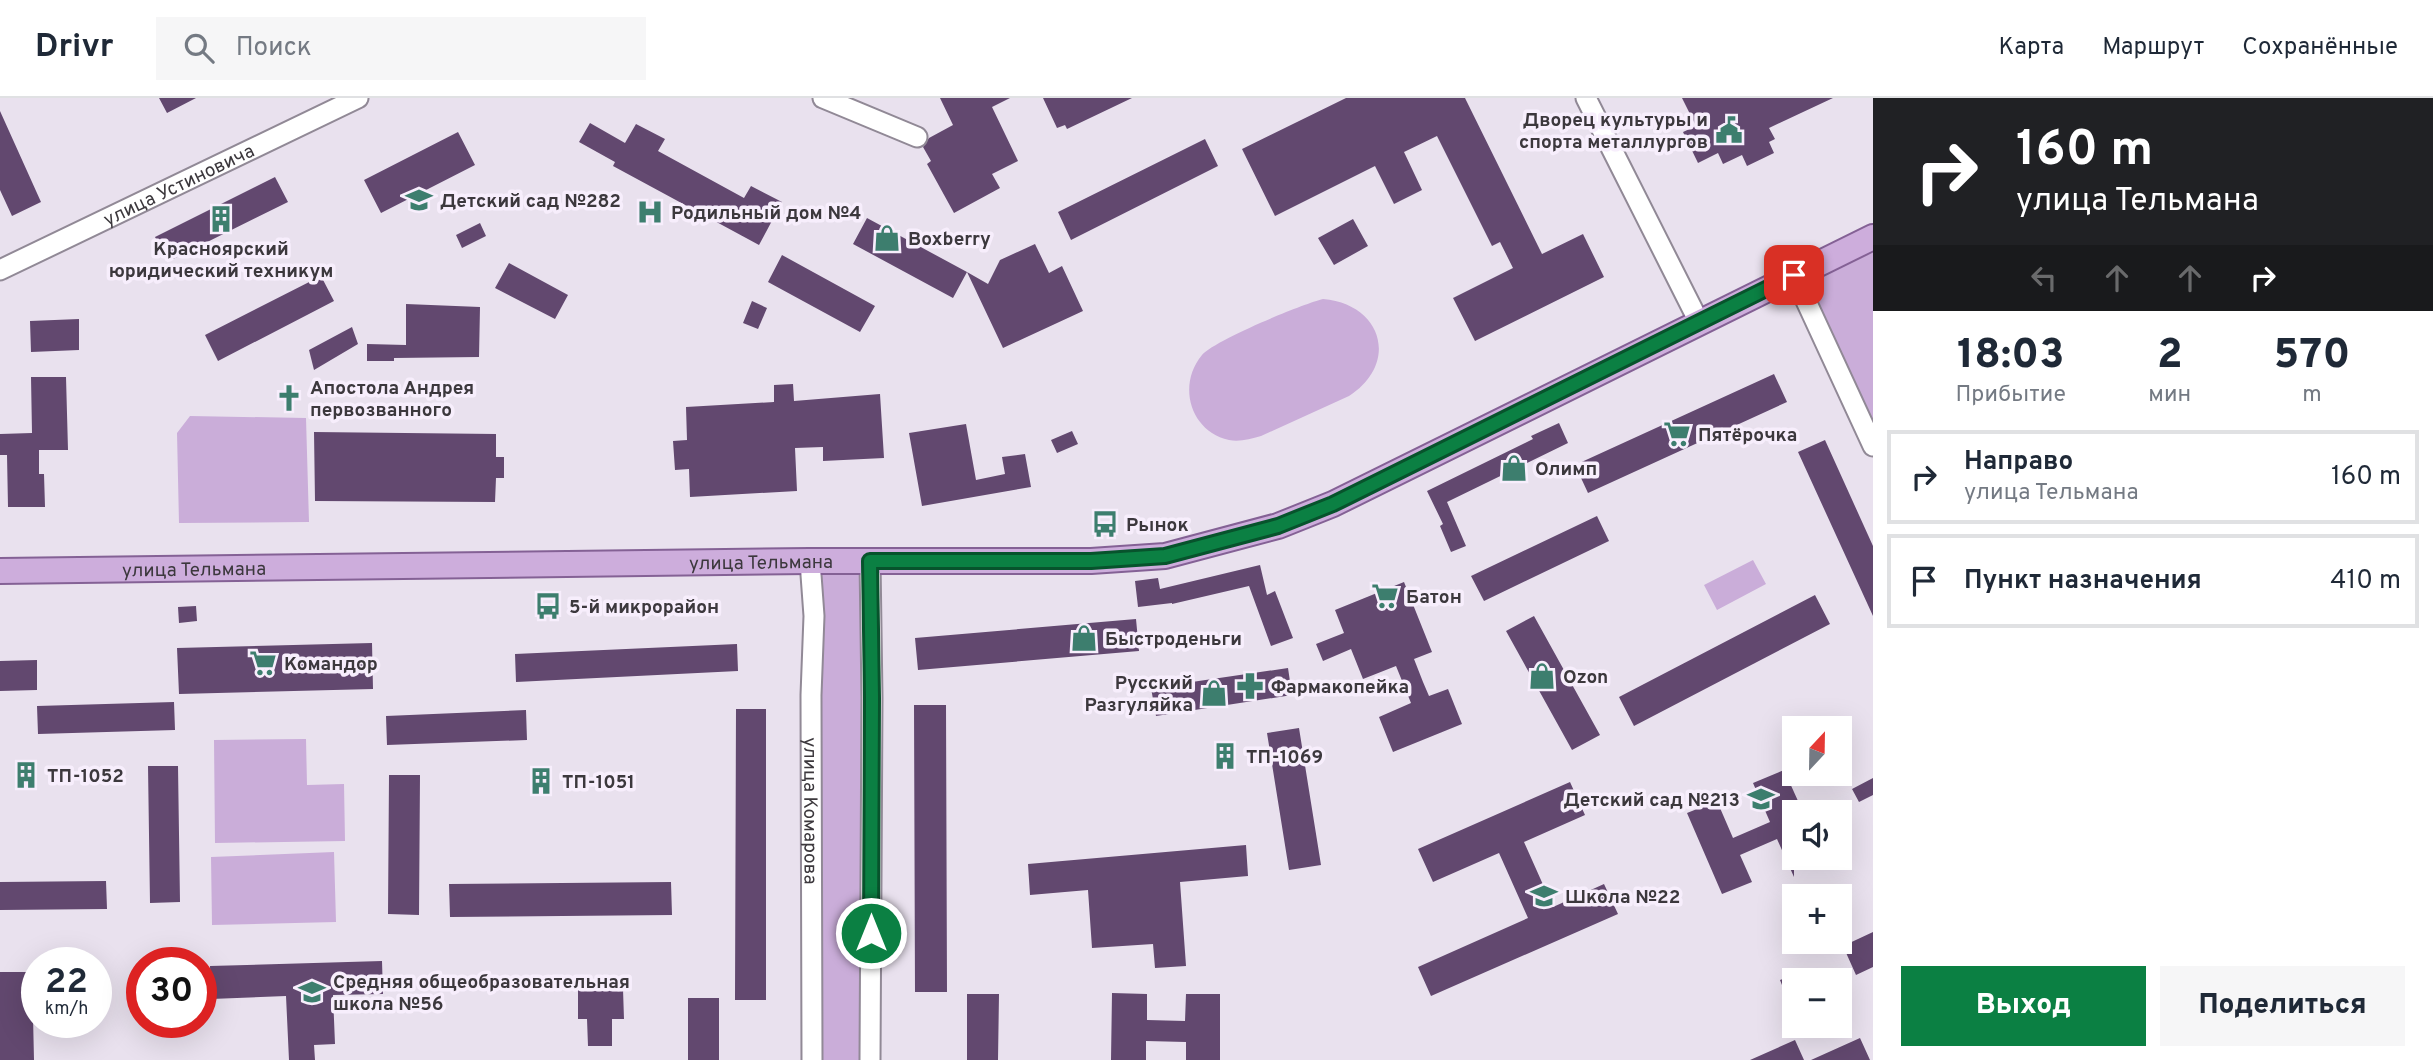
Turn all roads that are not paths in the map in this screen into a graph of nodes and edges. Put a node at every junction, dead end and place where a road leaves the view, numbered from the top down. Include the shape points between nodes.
1 (358, 98) edge
2 (823, 98) edge
3 (1586, 98) edge
4 (917, 136) dead end
5 (1873, 237) edge
6 (0, 270) edge
7 (1794, 275) junction
8 (1699, 322) junction
9 (1873, 446) edge
10 (810, 561) junction
11 (870, 561) junction
12 (0, 571) edge
13 (813, 1060) edge
14 (870, 1060) edge

1 - 6 street, улица Устиновича
2 - 4 street
3 - 8 street
5 - 7 main road, улица Тельмана
7 - 8 main road, улица Тельмана
7 - 9 street
8 - 11 main road, улица Тельмана via 1333,504 1235,539 1165,556 1091,561
10 - 11 main road, улица Тельмана
10 - 12 main road, улица Тельмана
10 - 13 street, улица Комарова via 814,616
11 - 14 street

